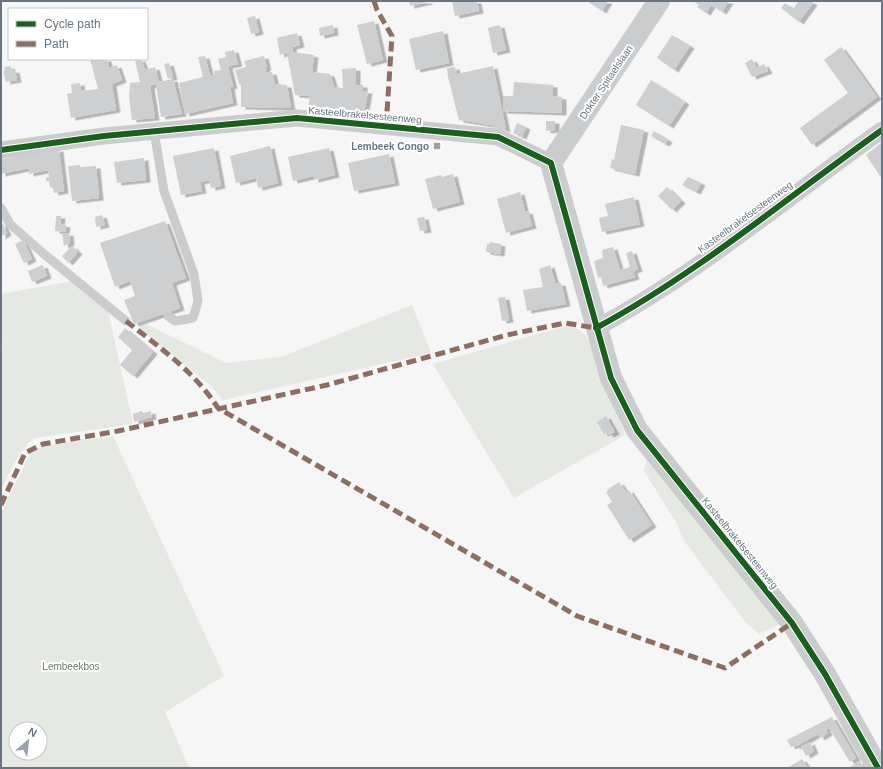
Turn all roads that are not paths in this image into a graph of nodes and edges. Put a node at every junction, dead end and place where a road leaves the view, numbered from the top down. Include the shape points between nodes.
1 (659, 1) edge
2 (882, 130) edge
3 (154, 131) junction
4 (1, 150) edge
5 (551, 163) junction
6 (1, 208) edge
7 (168, 316) dead end
8 (126, 321) dead end
9 (596, 328) junction
10 (878, 768) edge

1 - 5 street, Dokter Spitaelslaan
2 - 9 street, Kasteelbrakelsesteenweg via 694,267 629,310
3 - 4 street, Kasteelbrakelsesteenweg via 37,140
3 - 5 street, Kasteelbrakelsesteenweg via 297,118 498,137
3 - 7 lane via 164,191 194,274 198,301 193,318 175,321
5 - 9 street, Kasteelbrakelsesteenweg
6 - 8 lane via 10,224
9 - 10 street, Kasteelbrakelsesteenweg via 611,378 637,430 792,623 825,674

